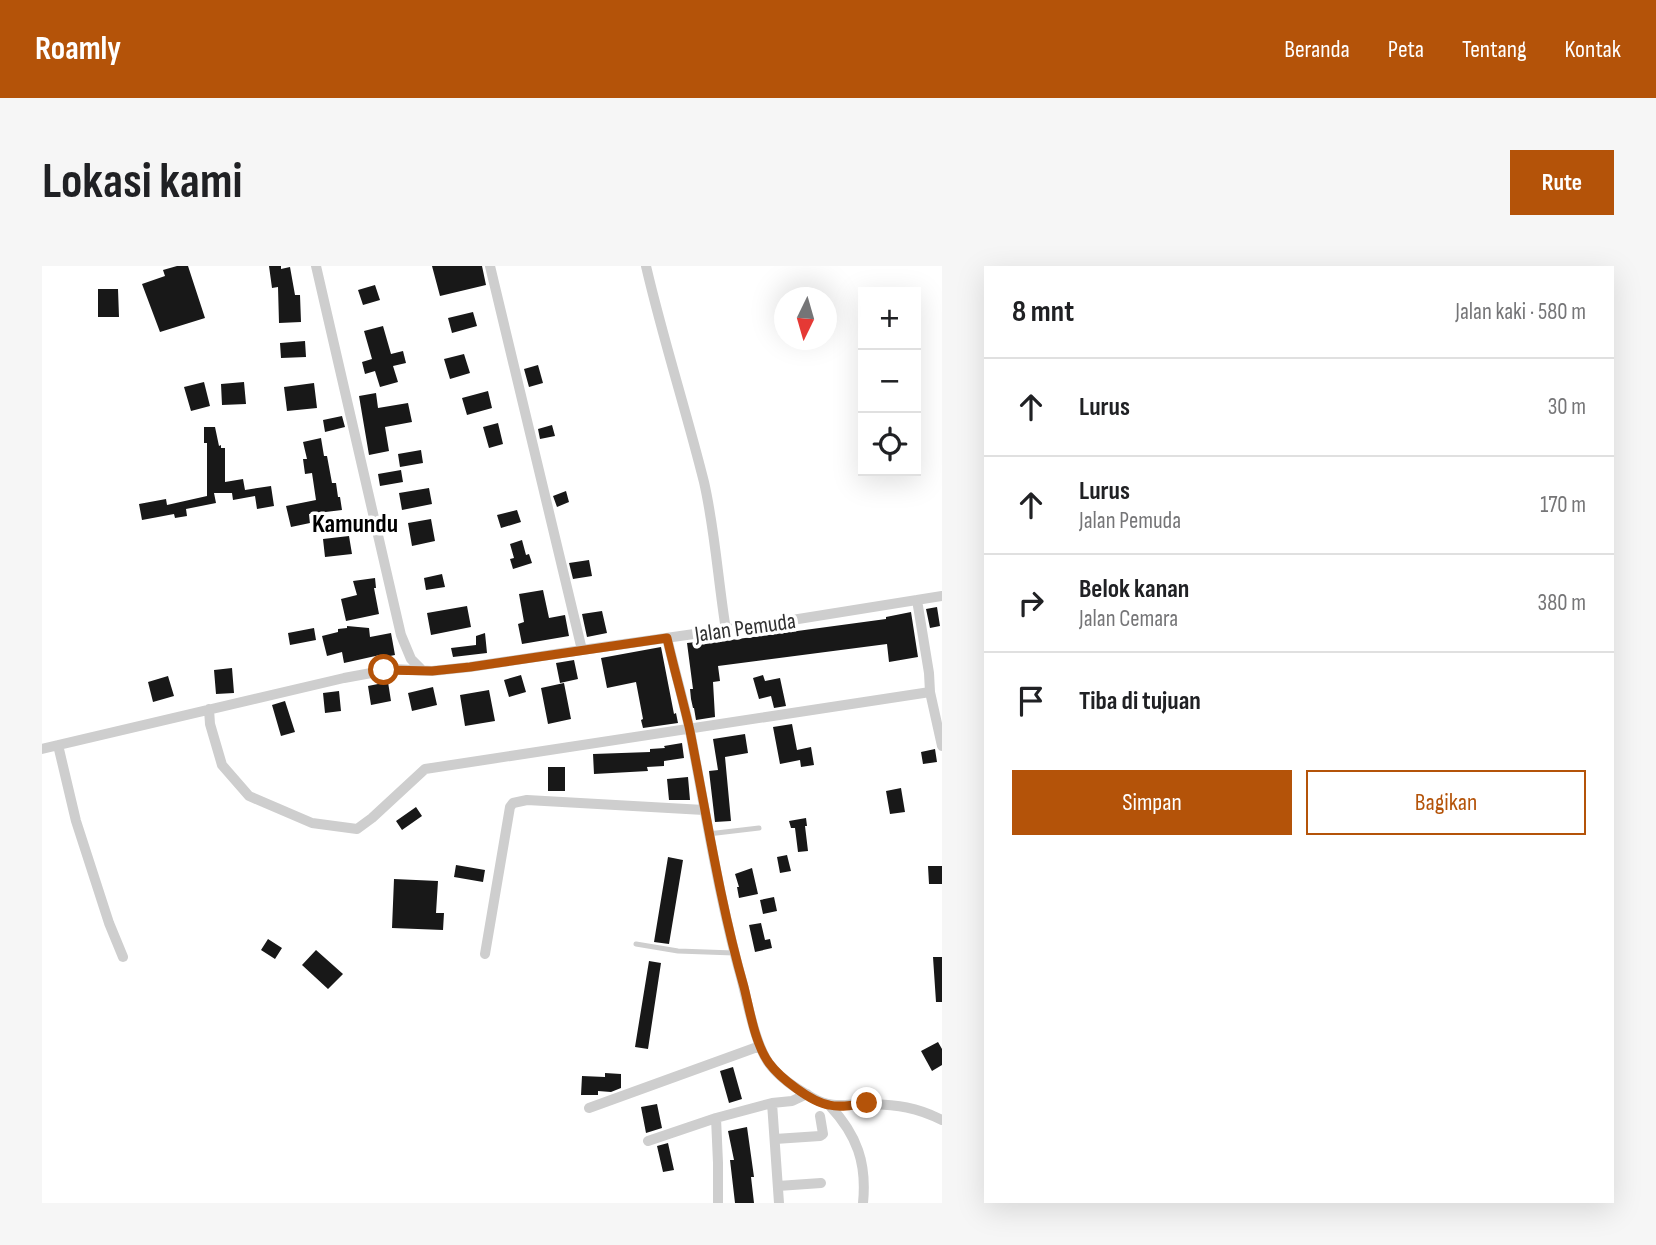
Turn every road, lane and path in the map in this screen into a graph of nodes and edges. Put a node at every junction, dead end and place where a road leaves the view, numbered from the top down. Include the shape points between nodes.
1 (316, 266) edge
2 (490, 266) edge
3 (646, 266) edge
4 (942, 596) edge
5 (917, 600) junction
6 (726, 629) junction
7 (667, 638) junction
8 (582, 650) junction
9 (422, 670) junction
10 (930, 692) junction
11 (209, 709) junction
12 (689, 729) junction
13 (58, 745) junction
14 (942, 746) edge
15 (42, 749) edge
16 (704, 810) junction
17 (759, 828) dead end
18 (708, 834) junction
19 (636, 944) dead end
20 (734, 953) junction
21 (485, 954) dead end
22 (123, 957) dead end
23 (760, 1045) junction
24 (807, 1094) junction
25 (772, 1103) junction
26 (830, 1105) junction
27 (589, 1108) dead end
28 (820, 1116) dead end
29 (716, 1118) junction
30 (942, 1120) edge
31 (775, 1139) junction
32 (648, 1141) dead end
33 (821, 1183) dead end
34 (778, 1186) junction
35 (718, 1203) edge
36 (779, 1203) edge
37 (863, 1203) edge

1 - 9 street via 401,635 411,659
2 - 8 street
3 - 6 street via 704,483
4 - 5 street, Jalan Pemuda
5 - 6 street, Jalan Pemuda
5 - 10 street
6 - 7 street, Jalan Pemuda
7 - 8 street, Jalan Pemuda
7 - 12 street
8 - 9 street, Jalan Pemuda
9 - 11 street, Jalan Pemuda via 371,673
10 - 12 street
10 - 14 street
11 - 12 street via 222,765 249,796 312,823 357,829 425,769
11 - 13 street, Jalan Pemuda
12 - 16 street
13 - 15 street, Jalan Pemuda
13 - 22 street via 76,821
16 - 18 street
16 - 21 street via 527,800 513,803
17 - 18 lane
18 - 20 street
19 - 20 lane
20 - 23 street
23 - 24 street via 782,1078
23 - 27 street
24 - 25 street
24 - 26 street
25 - 29 street
25 - 31 street
26 - 30 street via 908,1106
26 - 37 street via 844,1121 863,1164
28 - 31 street via 820,1136
29 - 32 street
29 - 35 street
31 - 34 street
33 - 34 street
34 - 36 street

